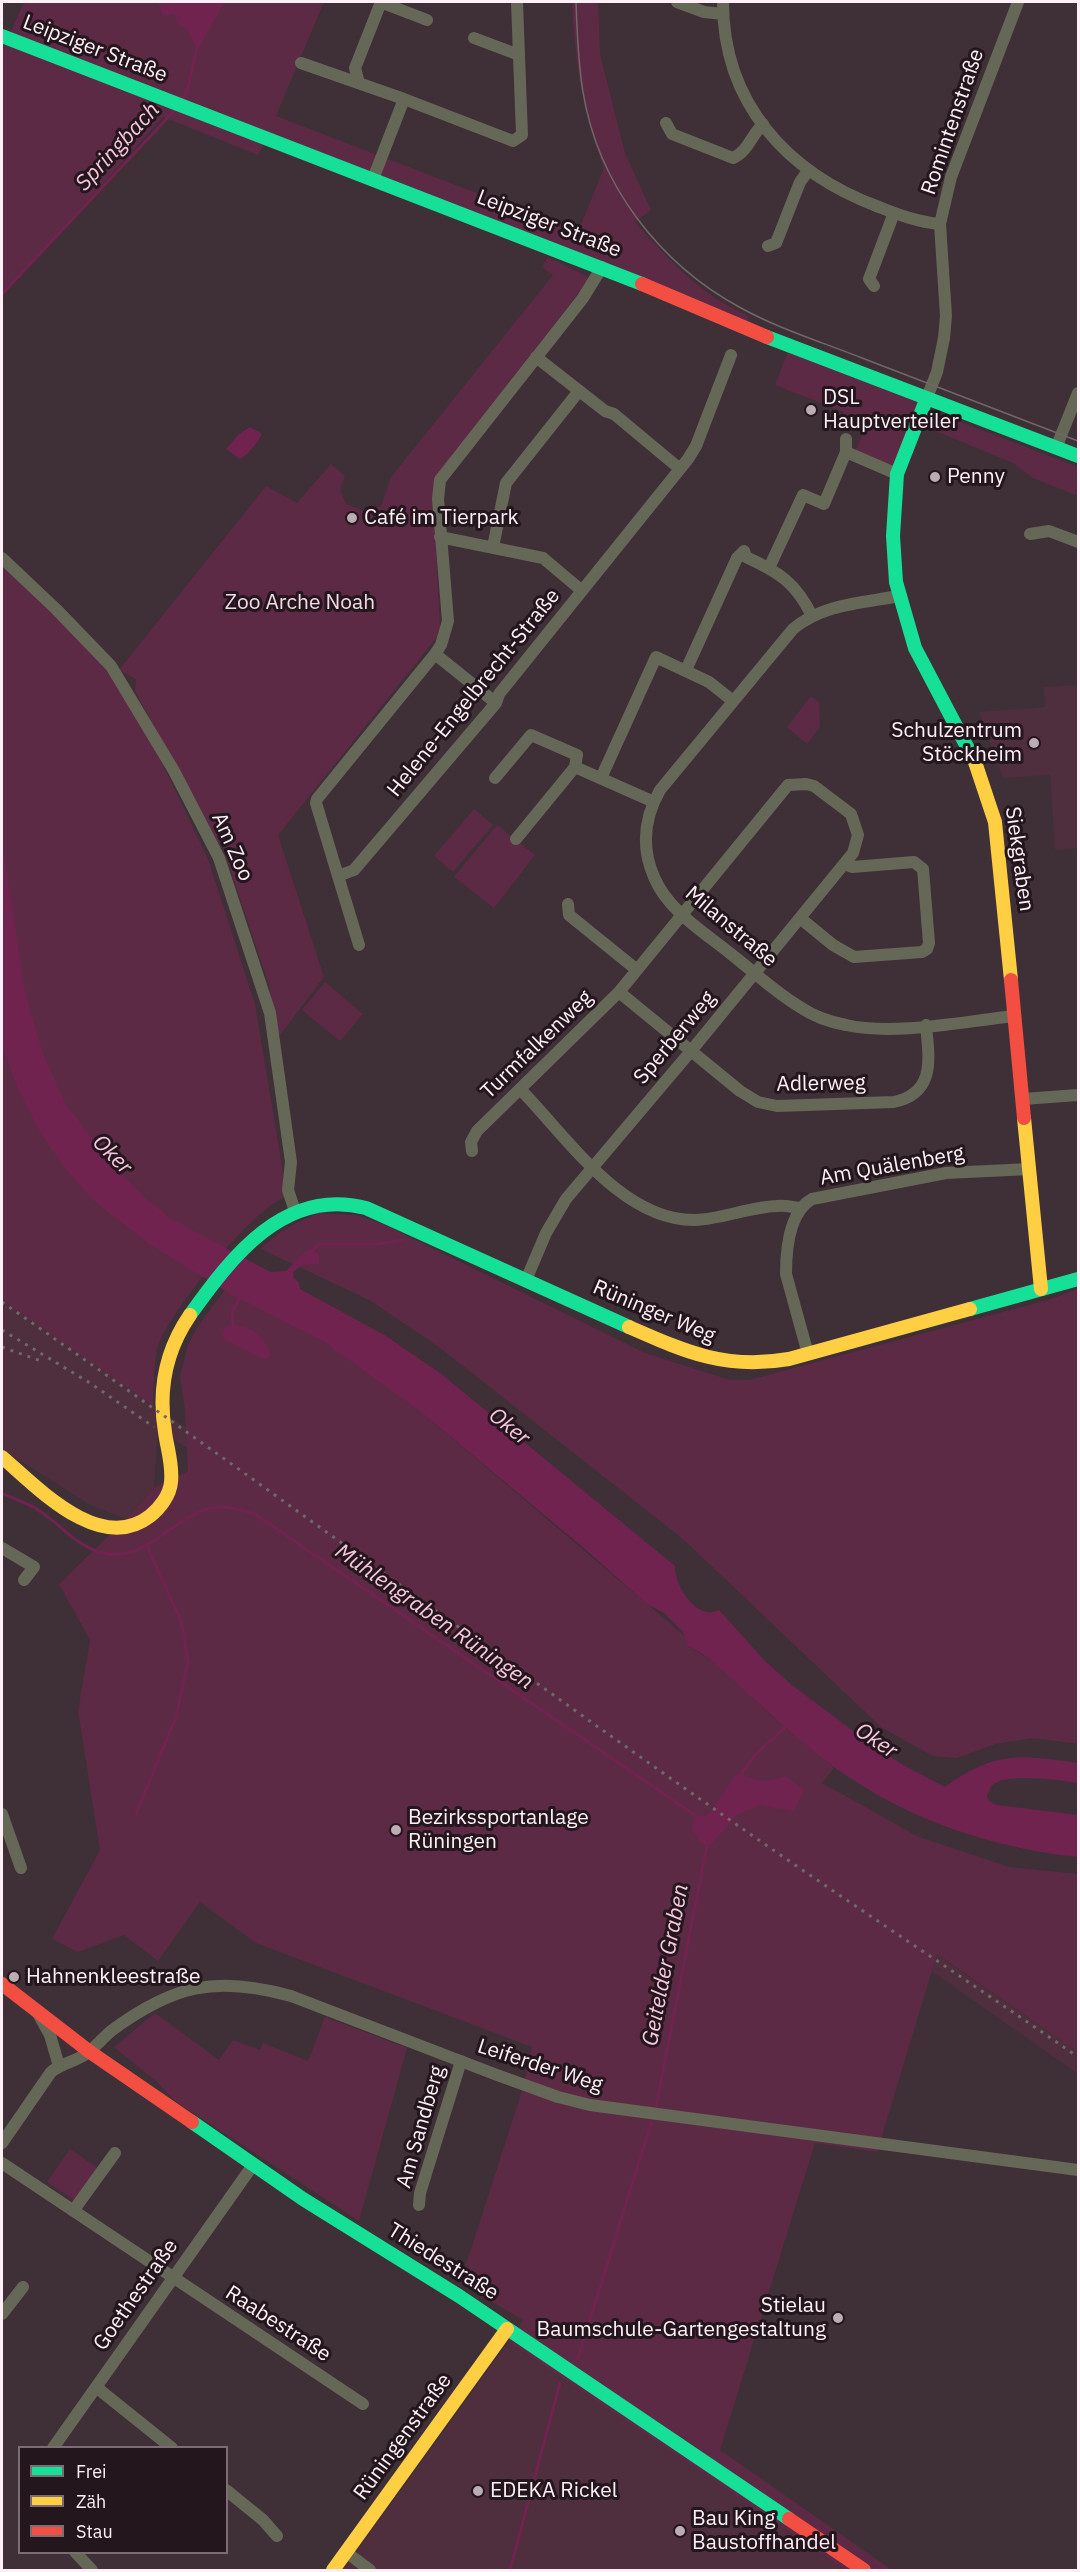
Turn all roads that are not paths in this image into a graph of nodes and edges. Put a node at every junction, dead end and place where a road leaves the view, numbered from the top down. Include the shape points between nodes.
1 (381, 2) edge
2 (517, 2) edge
3 (677, 2) edge
4 (1018, 2) edge
5 (723, 8) edge
6 (427, 20) dead end
7 (2, 36) edge
8 (474, 38) dead end
9 (519, 55) junction
10 (301, 63) dead end
11 (359, 83) junction
12 (404, 99) junction
13 (666, 123) dead end
14 (763, 124) junction
15 (808, 171) junction
16 (373, 178) junction
17 (894, 213) junction
18 (940, 224) junction
19 (768, 246) dead end
20 (602, 267) junction
21 (874, 286) dead end
22 (731, 355) dead end
23 (536, 357) junction
24 (579, 391) junction
25 (1078, 393) edge
26 (926, 400) junction
27 (1056, 448) junction
28 (1078, 456) edge
29 (680, 469) junction
30 (897, 474) junction
31 (1030, 534) dead end
32 (440, 537) junction
33 (1078, 542) edge
34 (493, 547) junction
35 (2, 558) edge
36 (769, 568) junction
37 (581, 590) junction
38 (899, 596) junction
39 (812, 616) junction
40 (435, 654) junction
41 (686, 670) junction
42 (733, 701) junction
43 (496, 703) junction
44 (575, 767) junction
45 (495, 778) dead end
46 (601, 778) junction
47 (654, 802) junction
48 (857, 827) joint
49 (516, 839) dead end
50 (844, 864) junction
51 (338, 876) junction
52 (568, 904) dead end
53 (681, 914) junction
54 (800, 918) junction
55 (359, 945) dead end
56 (637, 970) junction
57 (755, 973) junction
58 (619, 993) junction
59 (1015, 1016) junction
60 (926, 1025) junction
61 (691, 1051) junction
62 (520, 1089) junction
63 (1078, 1095) edge
64 (1023, 1099) junction
65 (472, 1151) dead end
66 (592, 1166) junction
67 (1030, 1169) junction
68 (800, 1208) junction
69 (295, 1211) junction
70 (1078, 1279) edge
71 (526, 1280) junction
72 (1041, 1289) junction
73 (808, 1354) junction
74 (2, 1457) edge
75 (2, 1548) edge
76 (24, 1580) dead end
77 (2, 1814) edge
78 (21, 1868) dead end
79 (2, 1984) edge
80 (37, 2012) junction
81 (90, 2052) junction
82 (461, 2061) junction
83 (59, 2066) junction
84 (2, 2143) edge
85 (115, 2153) dead end
86 (2, 2163) edge
87 (253, 2165) junction
88 (1078, 2170) edge
89 (419, 2205) dead end
90 (73, 2211) junction
91 (172, 2277) junction
92 (23, 2287) dead end
93 (4, 2306) edge
94 (507, 2329) junction
95 (96, 2387) junction
96 (363, 2404) dead end
97 (54, 2446) edge
98 (170, 2446) edge
99 (228, 2492) edge
100 (277, 2536) dead end
101 (346, 2552) junction
102 (76, 2554) edge
103 (92, 2571) edge
104 (333, 2571) edge
105 (370, 2571) edge
106 (864, 2571) edge

1 - 6 street
1 - 11 street via 355,68
2 - 9 street
3 - 5 street via 704,12
4 - 18 street, Romintenstraße via 951,177
5 - 14 street via 727,46 735,70 749,104
7 - 16 street, Leipziger Straße
8 - 9 street
9 - 12 street via 522,135 513,141
10 - 11 street
11 - 12 street
12 - 16 street
13 - 14 street via 672,134 733,158 744,153 752,135
14 - 15 street
15 - 17 street via 838,190
15 - 19 street via 776,243
16 - 20 street, Leipziger Straße
17 - 18 street
17 - 21 street via 869,279
18 - 26 street, Romintenstraße via 946,316 937,372
20 - 23 street via 583,298
20 - 26 street, Leipziger Straße
22 - 29 street, Helene-Engelbrecht-Straße via 696,446
23 - 24 street
23 - 32 street via 440,480
24 - 29 street via 614,414
24 - 34 street via 506,483
25 - 27 street
26 - 27 street, Leipziger Straße
26 - 30 street, Siekgraben
27 - 28 street, Leipziger Straße
29 - 37 street, Helene-Engelbrecht-Straße
30 - 36 street via 846,446 824,504 803,495
30 - 38 street, Siekgraben via 893,536
31 - 33 street via 1049,531
32 - 34 street
32 - 40 street via 448,621
34 - 37 street via 543,558
35 - 69 street, Am Zoo via 111,666 174,771 219,858 270,1012 291,1162 288,1190
36 - 39 street via 798,591
36 - 41 street via 746,557 744,551 737,558
37 - 43 street, Helene-Engelbrecht-Straße via 499,694
38 - 39 street, Milanstraße via 834,607
38 - 59 street, Siekgraben via 915,648 973,754 993,813
39 - 42 street, Milanstraße via 793,629
40 - 43 street
40 - 51 street via 317,799
41 - 42 street via 710,682
41 - 46 street via 656,657
42 - 47 street, Milanstraße
43 - 51 street, Helene-Engelbrecht-Straße via 354,870
44 - 45 street via 577,755 531,735
44 - 46 street
44 - 49 street
46 - 47 street
47 - 53 street, Milanstraße via 646,832 649,864 661,891
48 - 50 street, Sperberweg via 856,848
48 - 53 street, Turmfalkenweg via 851,814 822,791 806,784 788,785
50 - 54 street, Sperberweg
50 - 54 street via 852,867 914,862 923,869 927,949 854,957
51 - 55 street
52 - 56 street via 570,915
53 - 56 street, Turmfalkenweg
53 - 57 street, Milanstraße
54 - 57 street, Sperberweg
56 - 58 street, Turmfalkenweg
57 - 60 street, Milanstraße via 801,1008 829,1021 874,1029
57 - 61 street, Sperberweg
58 - 61 street, Adlerweg
58 - 62 street, Turmfalkenweg
59 - 60 street, Milanstraße
59 - 64 street, Siekgraben
60 - 61 street, Adlerweg via 927,1075 913,1094 894,1102 768,1105 740,1091
61 - 66 street, Sperberweg
62 - 65 street, Turmfalkenweg via 477,1131 471,1142
62 - 66 street, Am Quälenberg
63 - 64 street
64 - 67 street, Siekgraben
66 - 68 street, Am Quälenberg via 634,1203 677,1219 705,1219 776,1206
66 - 71 street, Sperberweg via 556,1215
67 - 68 street, Am Quälenberg via 946,1173 812,1199
67 - 72 street, Siekgraben
68 - 73 street, Am Quälenberg via 786,1274
69 - 71 street, Rüninger Weg via 333,1203 366,1208
69 - 74 street, Rüninger Weg via 267,1228 252,1244 205,1296 176,1338 162,1402 171,1483 166,1498 145,1520 120,1529 90,1523 45,1495
70 - 72 street, Rüninger Weg
71 - 73 street, Rüninger Weg via 706,1359 760,1364
72 - 73 street, Rüninger Weg
75 - 76 street via 34,1567
77 - 78 street
79 - 80 street, Thiedestraße
80 - 81 street, Thiedestraße
80 - 83 street via 50,2035
81 - 82 street, Leiferder Weg via 109,2032 168,1995 220,1985 258,1987 291,1996
81 - 83 street
81 - 87 street, Thiedestraße
82 - 88 street, Leiferder Weg via 558,2097 591,2105
82 - 89 street, Am Sandberg
83 - 84 street
85 - 90 street
86 - 90 street, Raabestraße
87 - 91 street, Goethestraße
87 - 94 street, Thiedestraße
90 - 91 street, Raabestraße
91 - 95 street, Goethestraße
91 - 96 street, Raabestraße
92 - 93 street
94 - 101 street, Rüningenstraße
94 - 106 street, Thiedestraße
95 - 97 street, Goethestraße
95 - 98 street
99 - 100 street via 264,2520
101 - 104 street, Rüningenstraße
101 - 105 street
102 - 103 street

